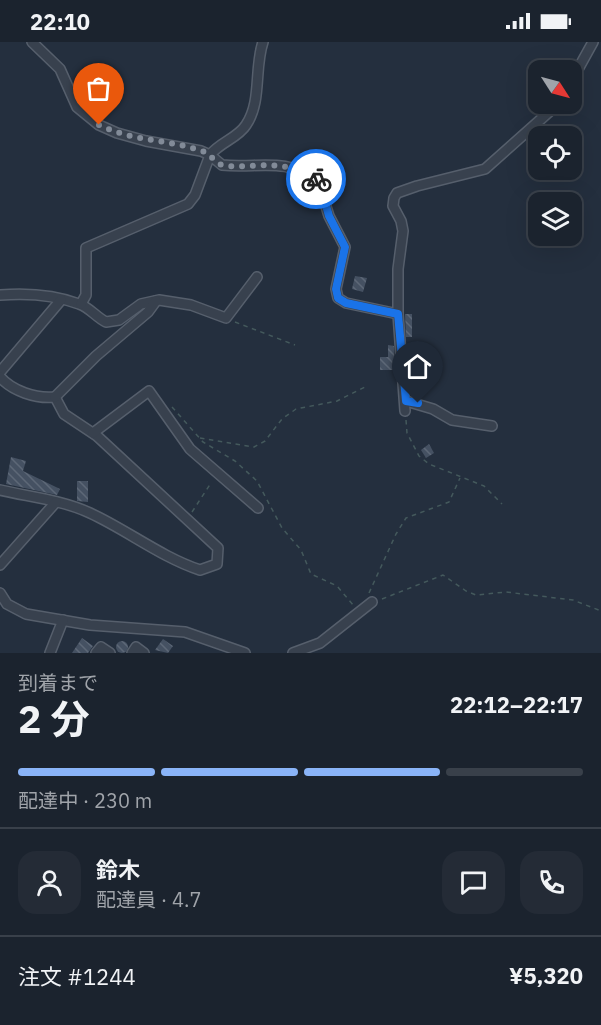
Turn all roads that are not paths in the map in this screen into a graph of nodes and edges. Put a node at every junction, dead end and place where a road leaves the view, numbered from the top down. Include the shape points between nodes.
1 (32, 42) edge
2 (262, 42) edge
3 (593, 42) edge
4 (582, 62) edge
5 (547, 114) edge
6 (210, 155) junction
7 (257, 277) dead end
8 (0, 294) edge
9 (61, 300) junction
10 (156, 301) junction
11 (81, 304) junction
12 (398, 314) junction
13 (0, 372) edge
14 (0, 377) edge
15 (55, 397) junction
16 (406, 401) junction
17 (405, 411) road end
18 (492, 426) dead end
19 (93, 433) junction
20 (0, 490) edge
21 (56, 502) junction
22 (258, 508) dead end
23 (0, 565) edge
24 (0, 593) edge
25 (372, 602) road end
26 (63, 620) junction
27 (50, 653) edge
28 (96, 653) edge
29 (110, 653) edge
30 (132, 653) edge
31 (144, 653) edge
32 (245, 653) edge
33 (293, 653) edge

1 - 6 street via 60,69 77,107 99,125 136,139
2 - 6 street via 251,117 244,129
3 - 4 street
5 - 12 street via 485,169 397,194 392,202 403,231
6 - 11 street via 188,204 86,248 86,295
6 - 12 street via 222,165 272,165 304,172 318,181 329,216 345,247 336,289 338,298
7 - 10 street via 226,318 190,305
8 - 9 street
9 - 11 street
9 - 13 street
10 - 11 street via 141,304 119,320 106,322
10 - 15 street
12 - 16 street
14 - 15 street via 18,390
15 - 19 street via 64,414
16 - 17 street
16 - 18 street via 452,420
19 - 21 street via 218,548 218,564 200,570 186,565 88,512
19 - 22 street via 149,391 190,449
20 - 21 street
21 - 23 street
24 - 26 street via 16,610
25 - 33 street via 320,643
26 - 27 street
26 - 32 street via 185,632
28 - 29 street via 101,647
30 - 31 street via 136,647

